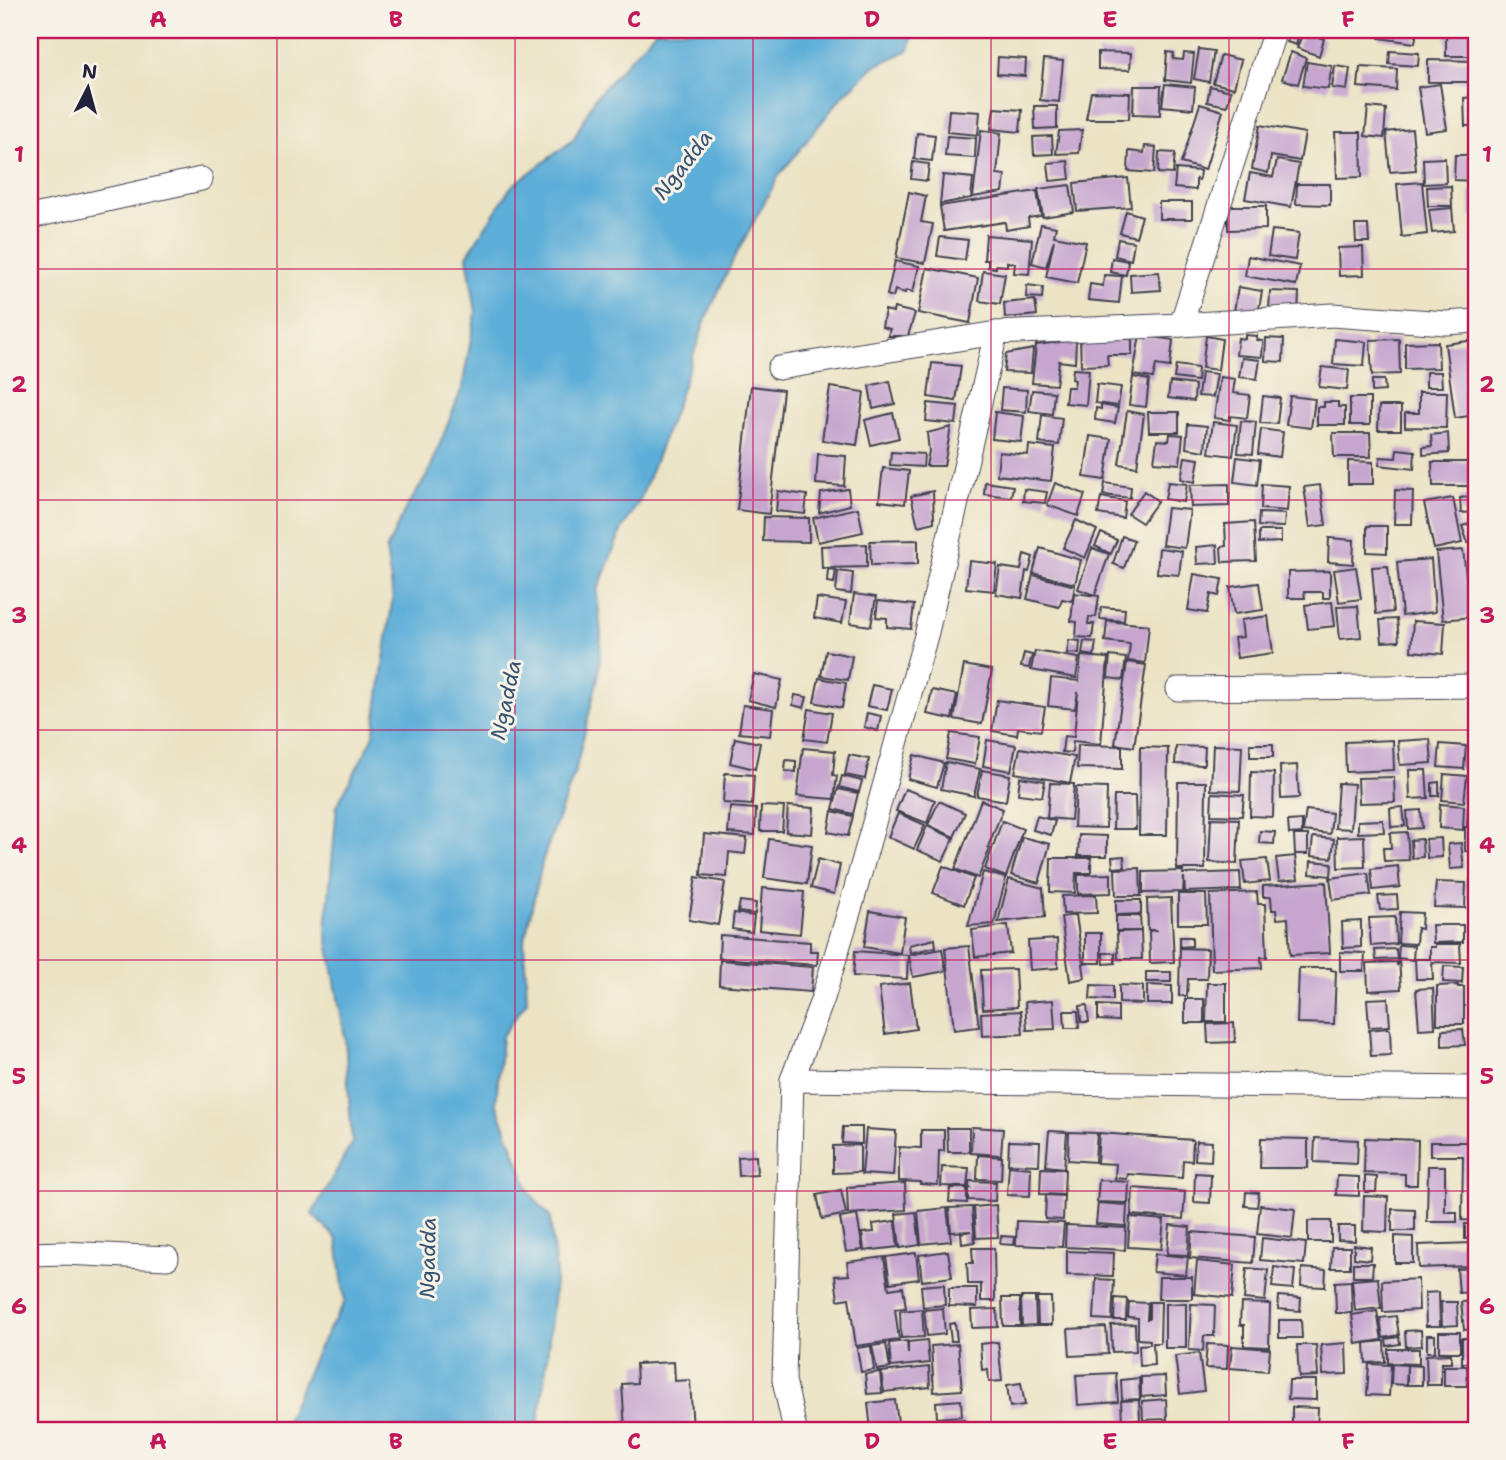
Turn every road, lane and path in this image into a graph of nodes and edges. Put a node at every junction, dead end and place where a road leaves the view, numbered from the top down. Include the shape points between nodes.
1 (1275, 30) edge
2 (201, 179) dead end
3 (30, 217) edge
4 (1476, 321) edge
5 (1181, 325) junction
6 (996, 334) junction
7 (779, 368) dead end
8 (1476, 686) edge
9 (1178, 689) dead end
10 (792, 1080) junction
11 (1476, 1088) edge
12 (30, 1254) edge
13 (167, 1258) dead end
14 (795, 1430) edge

1 - 5 street
2 - 3 street
4 - 5 street via 1332,315
5 - 6 street
6 - 7 street
6 - 10 street via 923,645 852,902
8 - 9 street
10 - 11 street
10 - 14 street via 784,1380
12 - 13 street

